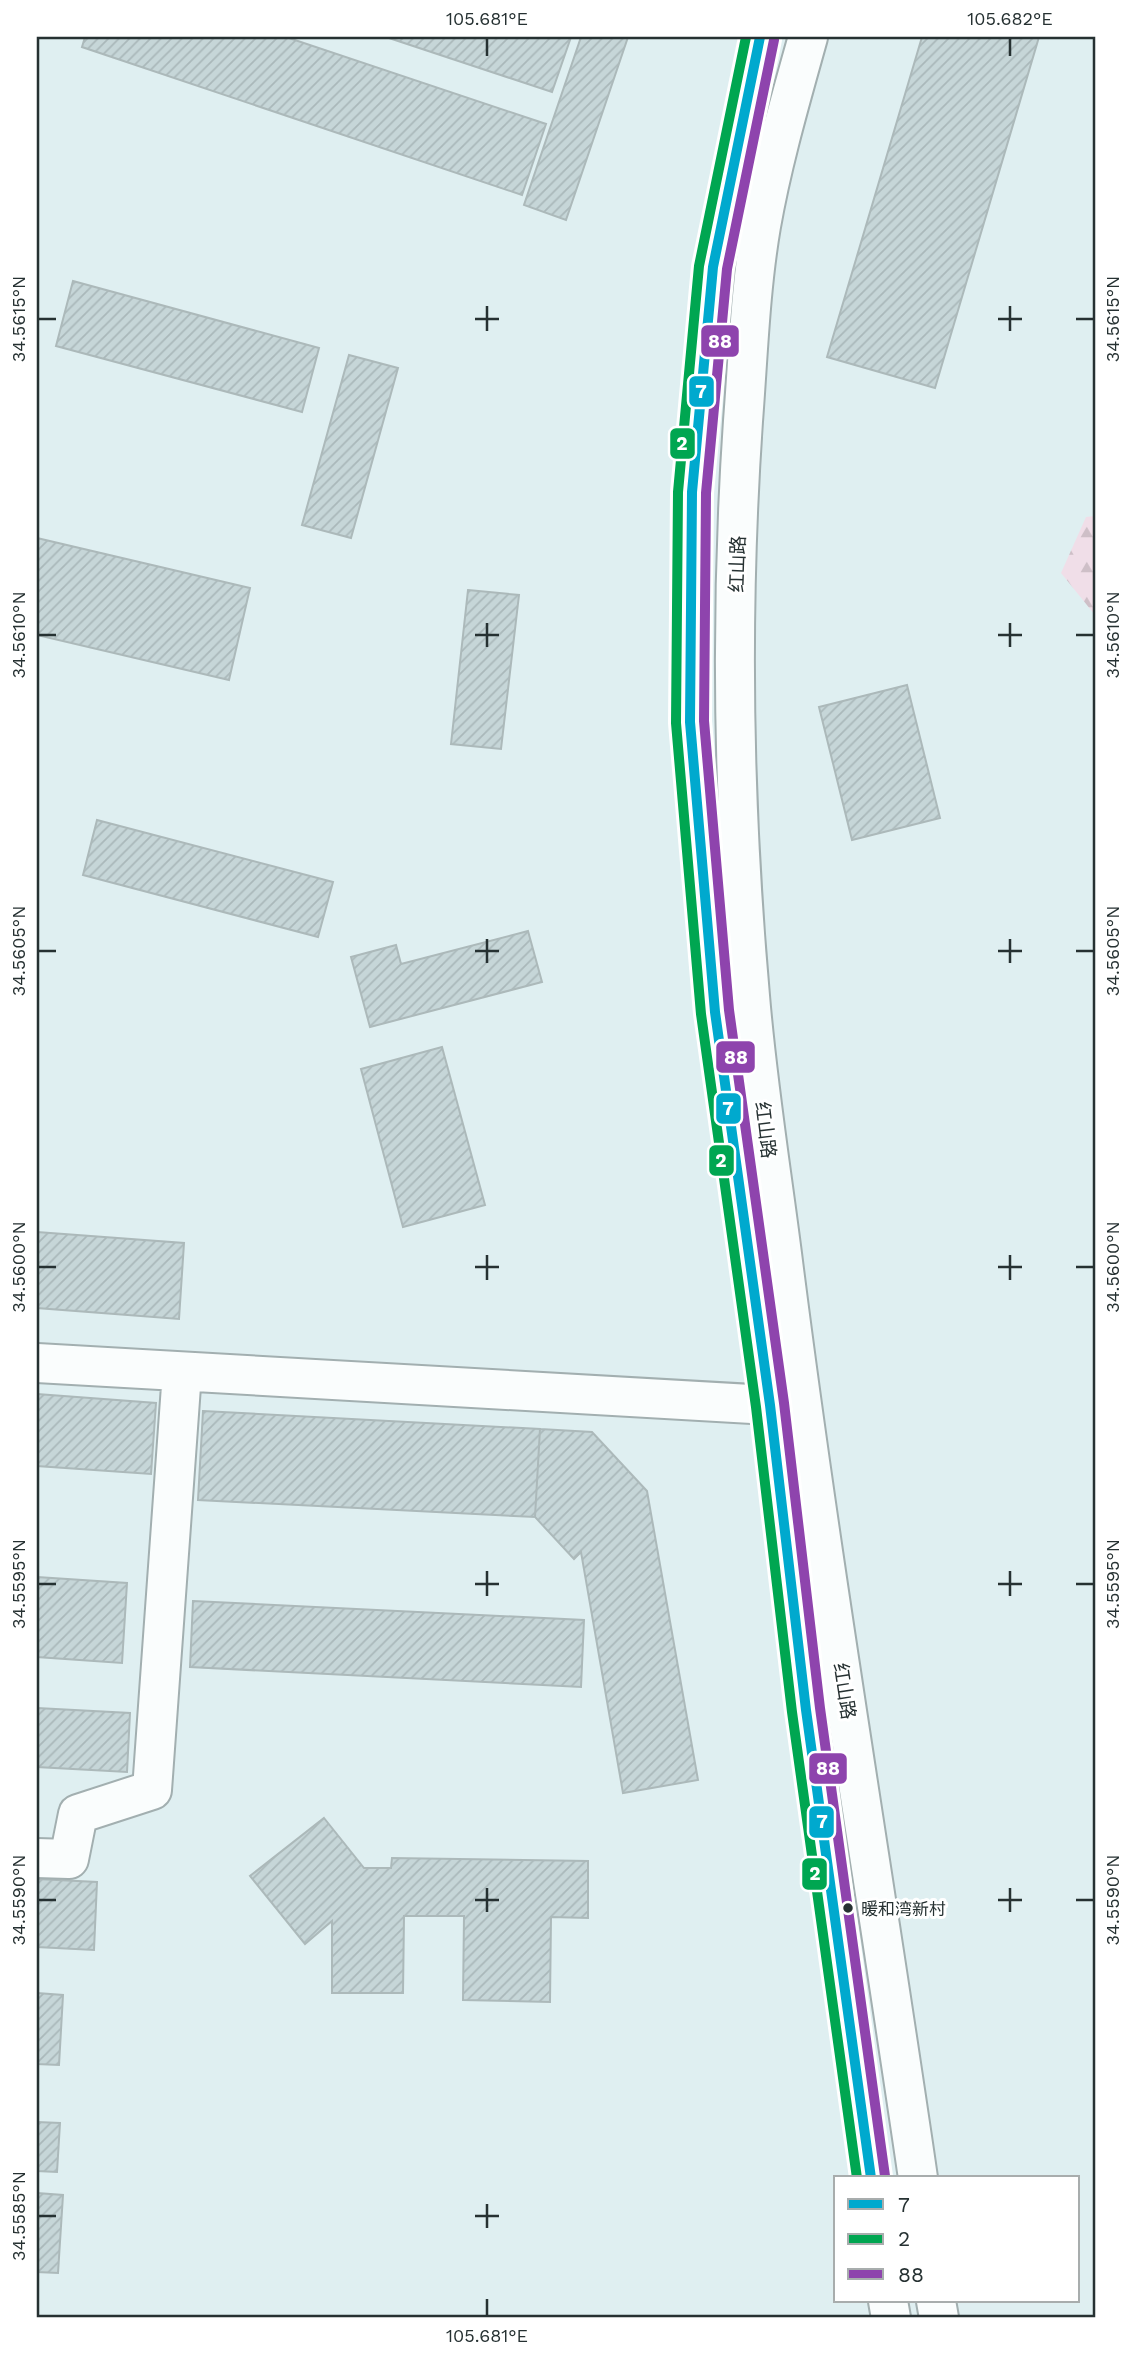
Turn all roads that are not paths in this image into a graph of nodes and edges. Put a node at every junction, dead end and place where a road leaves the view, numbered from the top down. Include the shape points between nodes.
1 (760, 37) edge
2 (808, 37) edge
3 (37, 1363) edge
4 (182, 1372) junction
5 (770, 1405) junction
6 (37, 1858) edge
7 (871, 2176) edge
8 (918, 2176) edge

1 - 5 main road, 红山路 via 713,267 692,492 690,722 715,1012
2 - 8 main road, 红山路 via 761,226 748,346 735,600 740,868 750,1002 800,1399
3 - 4 main road
4 - 5 main road
4 - 6 main road via 152,1790 78,1814 69,1859
5 - 7 main road, 红山路 via 806,1710

